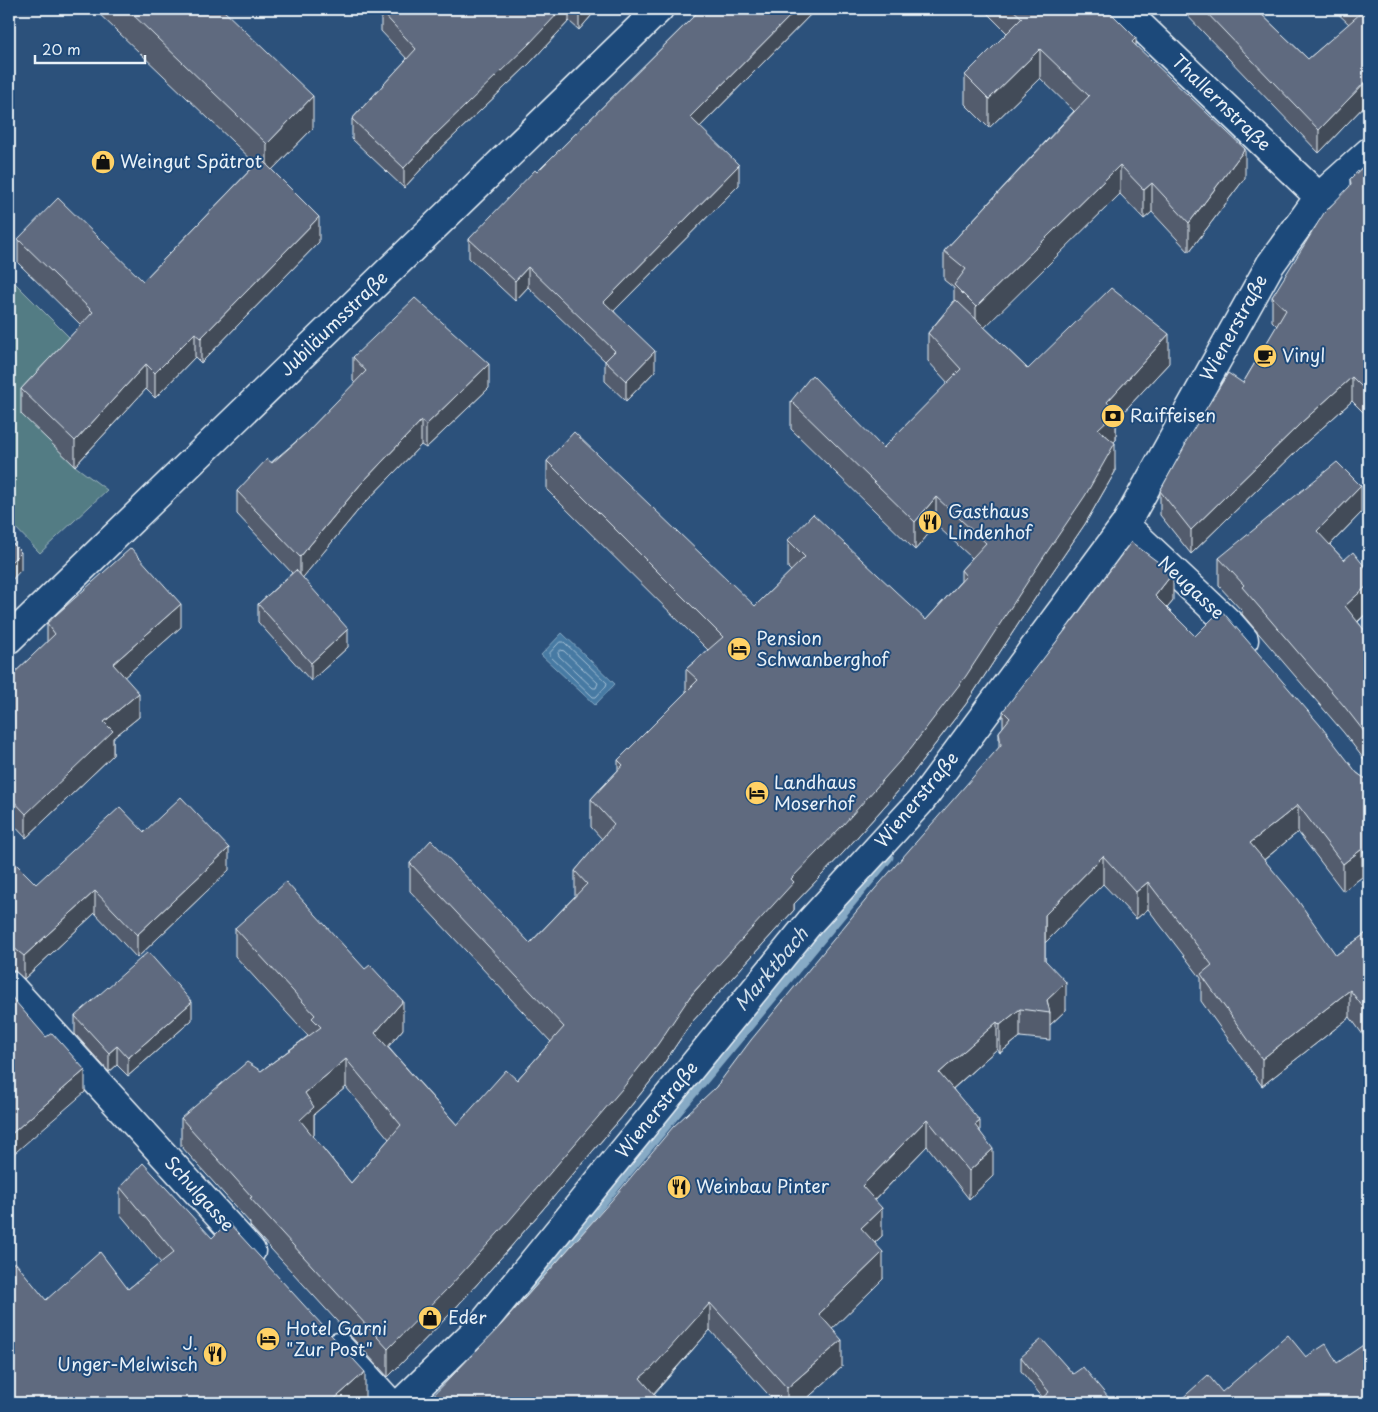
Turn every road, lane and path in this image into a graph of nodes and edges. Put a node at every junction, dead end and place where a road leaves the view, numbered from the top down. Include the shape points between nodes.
1 (659, 9) edge
2 (1123, 9) edge
3 (1369, 152) edge
4 (1318, 197) junction
5 (1125, 525) junction
6 (9, 638) edge
7 (1262, 662) edge
8 (9, 985) edge
9 (268, 1270) edge
10 (322, 1328) edge
11 (390, 1403) edge
12 (401, 1403) edge

1 - 6 street, Jubiläumsstraße
2 - 4 street, Thallernstraße
3 - 4 street, Wienerstraße
4 - 5 street, Wienerstraße via 1270,264
5 - 7 street, Neugasse via 1231,625
5 - 12 street, Wienerstraße via 920,802 810,922 480,1327
8 - 9 street, Schulgasse
10 - 11 street

